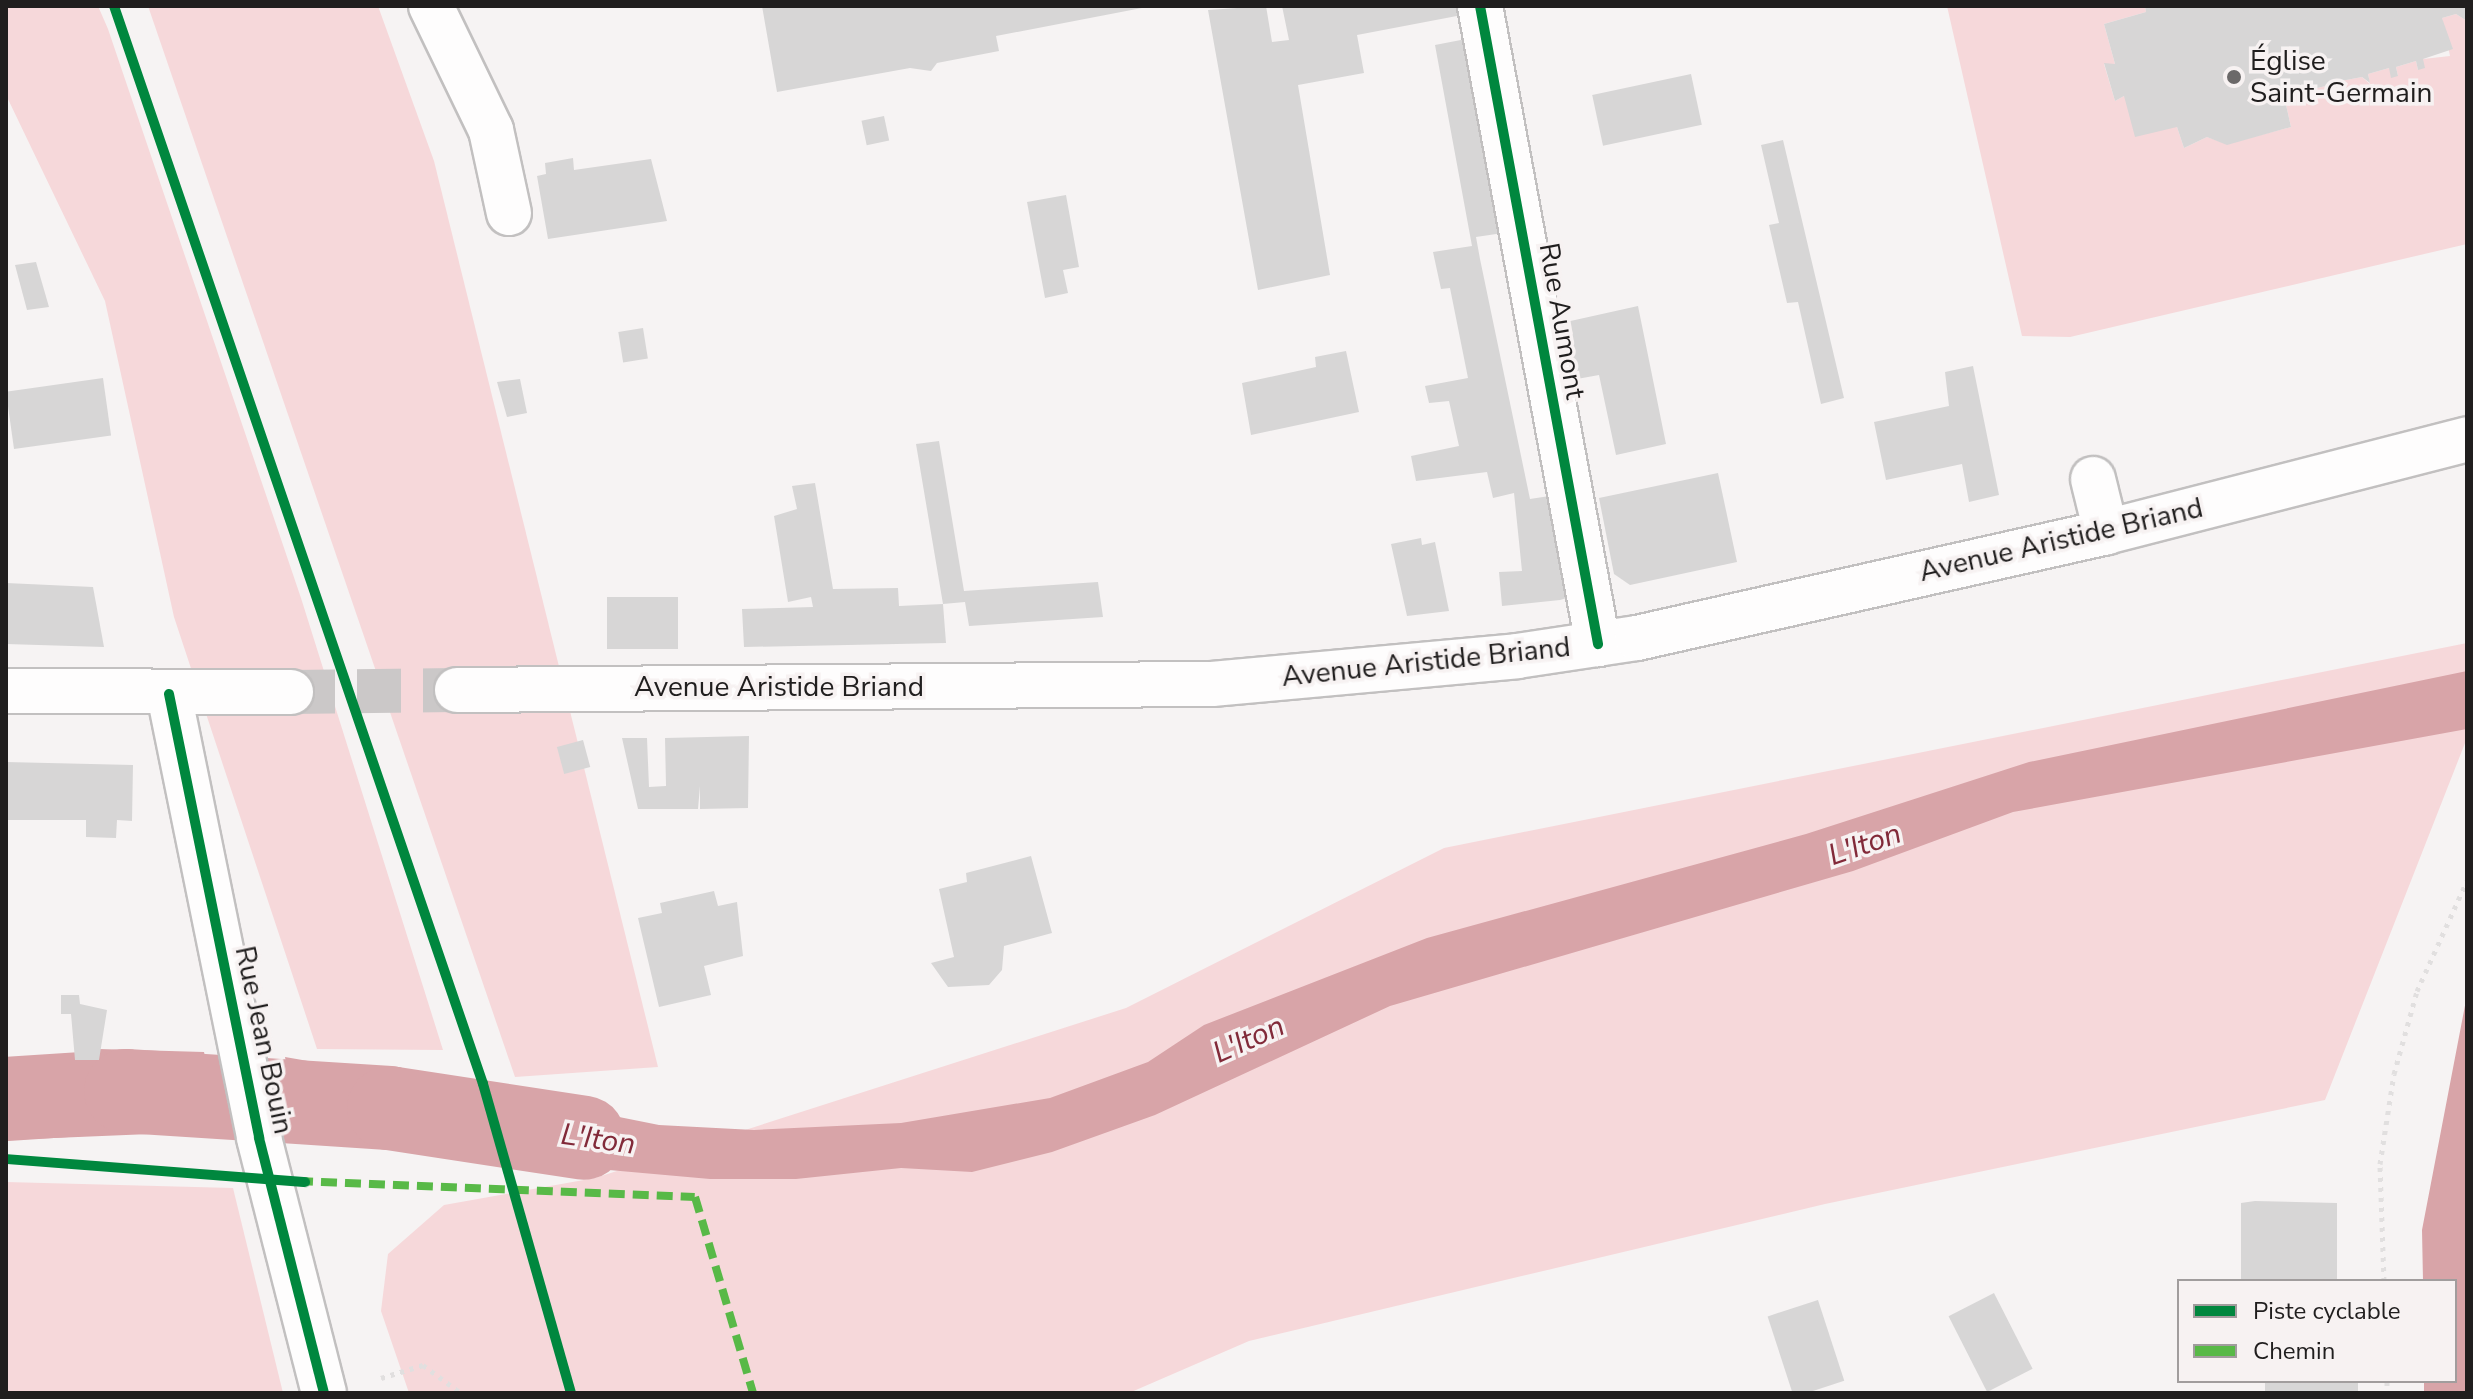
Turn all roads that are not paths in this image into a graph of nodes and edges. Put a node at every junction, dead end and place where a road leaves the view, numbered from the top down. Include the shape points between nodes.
1 (431, 6) edge
2 (1480, 6) edge
3 (509, 213) dead end
4 (2467, 439) edge
5 (2093, 479) dead end
6 (2106, 532) junction
7 (1598, 644) junction
8 (457, 690) tunnel mouth
9 (6, 691) edge
10 (291, 692) tunnel mouth
11 (169, 694) junction
12 (324, 1393) edge

1 - 3 main road via 491,130
2 - 7 main road, Rue Aumont
4 - 6 main road, Avenue Aristide Briand
5 - 6 main road
6 - 7 main road, Avenue Aristide Briand
7 - 8 main road, Avenue Aristide Briand via 1212,684
9 - 11 main road
10 - 11 main road
11 - 12 main road, Rue Jean Bouin via 259,1138

